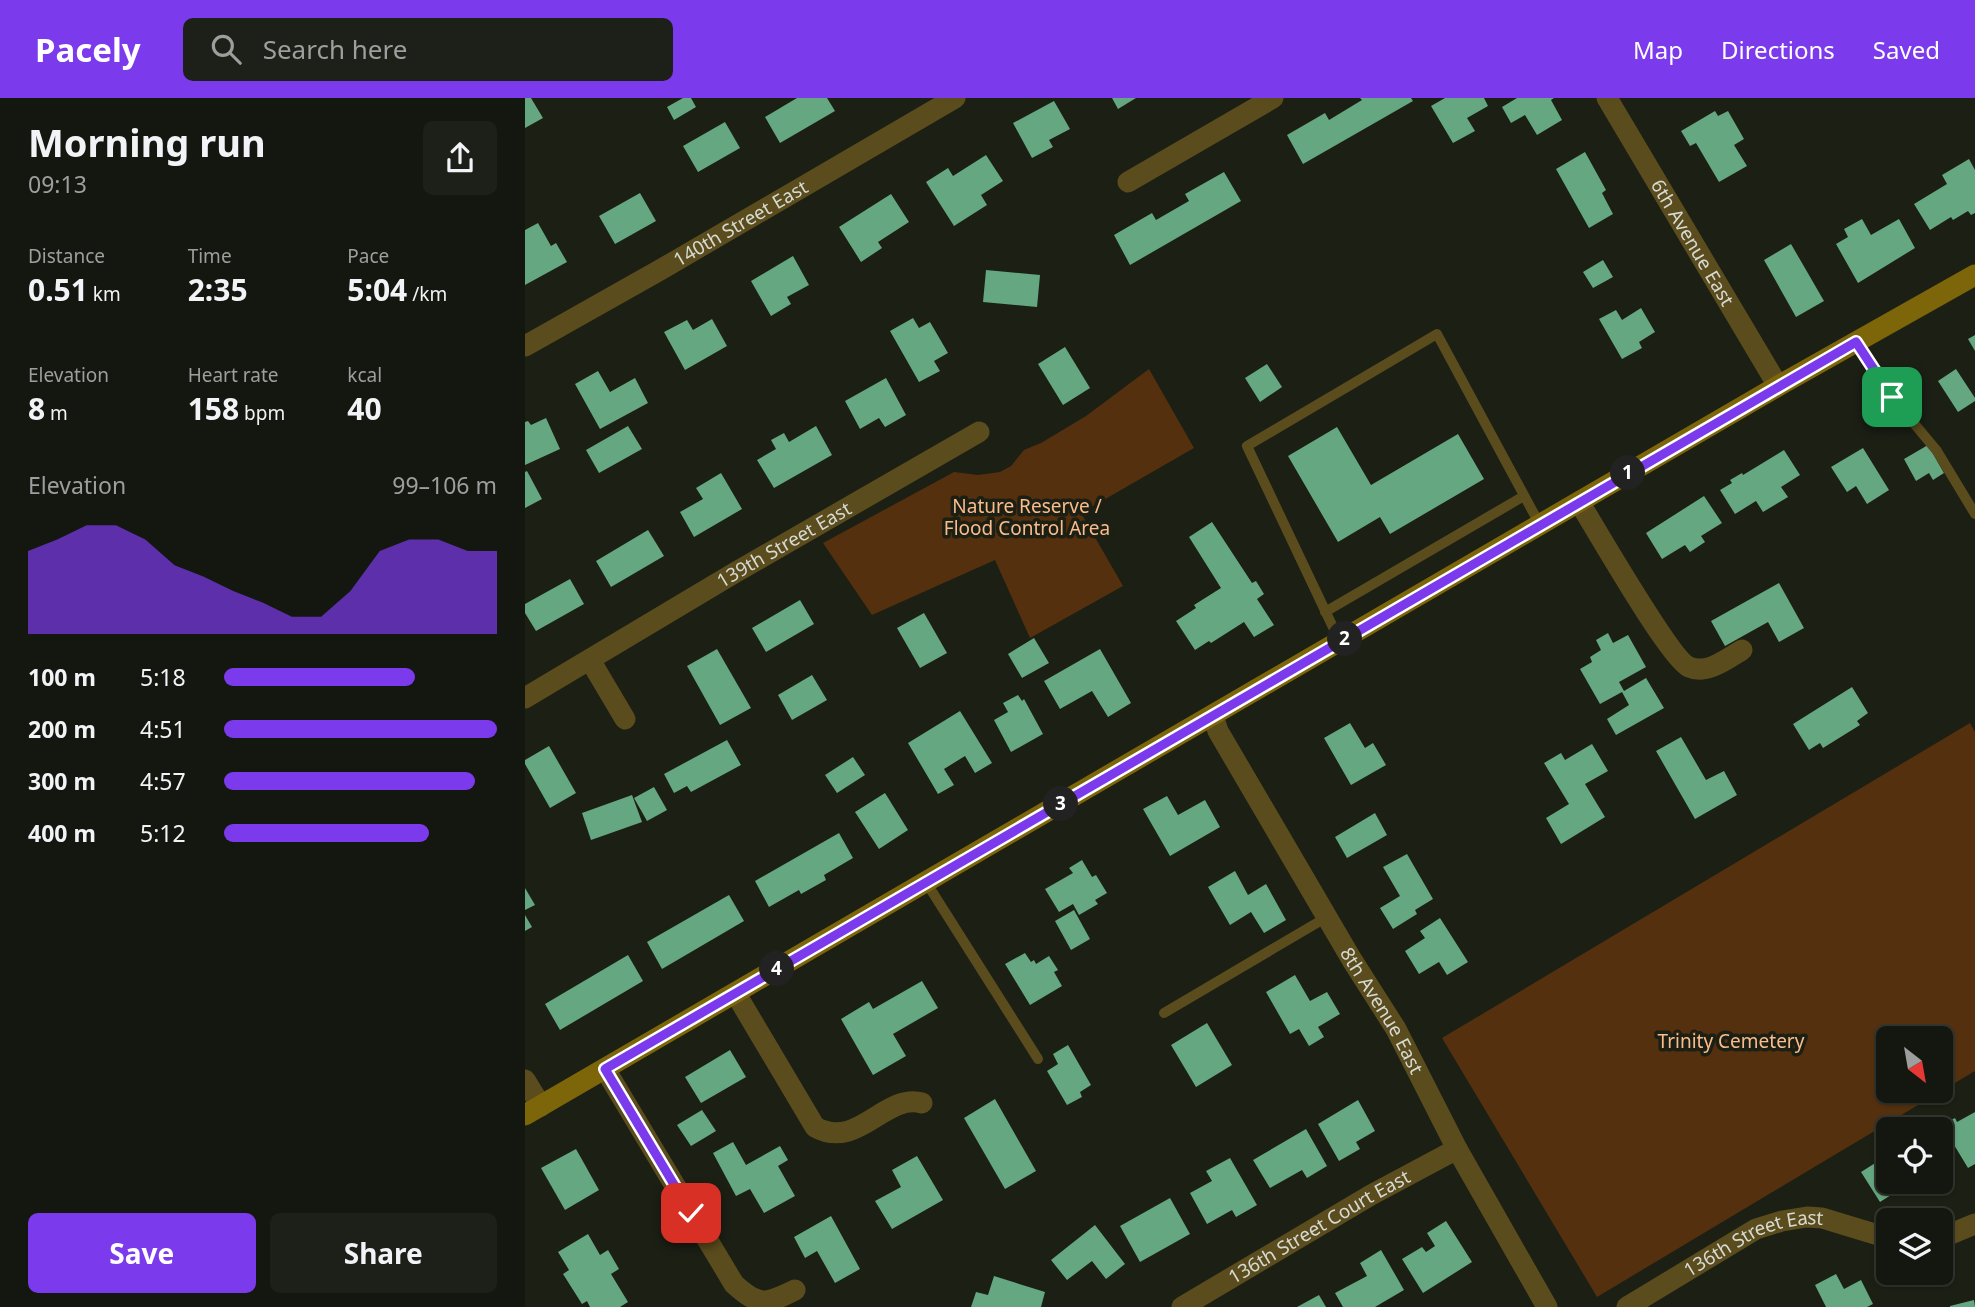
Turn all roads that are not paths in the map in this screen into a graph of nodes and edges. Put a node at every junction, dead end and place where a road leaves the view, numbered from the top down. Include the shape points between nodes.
1 (955, 98) edge
2 (1273, 98) edge
3 (1607, 98) edge
4 (1128, 182) dead end
5 (1975, 275) edge
6 (1856, 342) junction
7 (525, 346) edge
8 (1778, 387) junction
9 (979, 432) dead end
10 (1524, 496) junction
11 (1579, 502) junction
12 (1975, 514) edge
13 (1540, 525) junction
14 (1325, 612) junction
15 (1340, 642) junction
16 (1742, 650) dead end
17 (590, 660) junction
18 (525, 698) edge
19 (1213, 716) junction
20 (625, 719) dead end
21 (926, 882) junction
22 (1327, 916) junction
23 (736, 993) junction
24 (1164, 1013) dead end
25 (1038, 1059) dead end
26 (605, 1069) junction
27 (525, 1080) edge
28 (922, 1103) dead end
29 (533, 1110) edge
30 (1457, 1149) junction
31 (1975, 1224) edge
32 (1953, 1233) edge
33 (1876, 1234) edge
34 (795, 1290) dead end
35 (1182, 1307) edge
36 (1547, 1307) edge
37 (1627, 1307) edge

1 - 7 street, 140th Street East
2 - 4 street
3 - 8 street, 6th Avenue East
5 - 6 street
6 - 8 street
6 - 12 lane via 1892,397 1937,451
8 - 11 street
9 - 17 street, 139th Street East
10 - 13 lane
10 - 14 lane
10 - 14 lane via 1437,334 1247,446
11 - 13 street
11 - 16 street via 1681,661 1702,670
13 - 15 street
14 - 15 lane
15 - 19 street
17 - 18 street, 139th Street East
17 - 20 street
19 - 21 street
19 - 22 street, 8th Avenue East
21 - 23 street
21 - 25 lane
22 - 24 lane
22 - 30 street, 8th Avenue East via 1410,1055
23 - 26 street
23 - 28 street via 815,1127 826,1133 848,1132 897,1106
26 - 29 street
26 - 34 street via 734,1284 759,1301 771,1301
27 - 29 street
30 - 35 street, 136th Street Court East
30 - 36 street, 8th Avenue East
31 - 32 street
33 - 37 street, 136th Street East via 1807,1217 1756,1228

